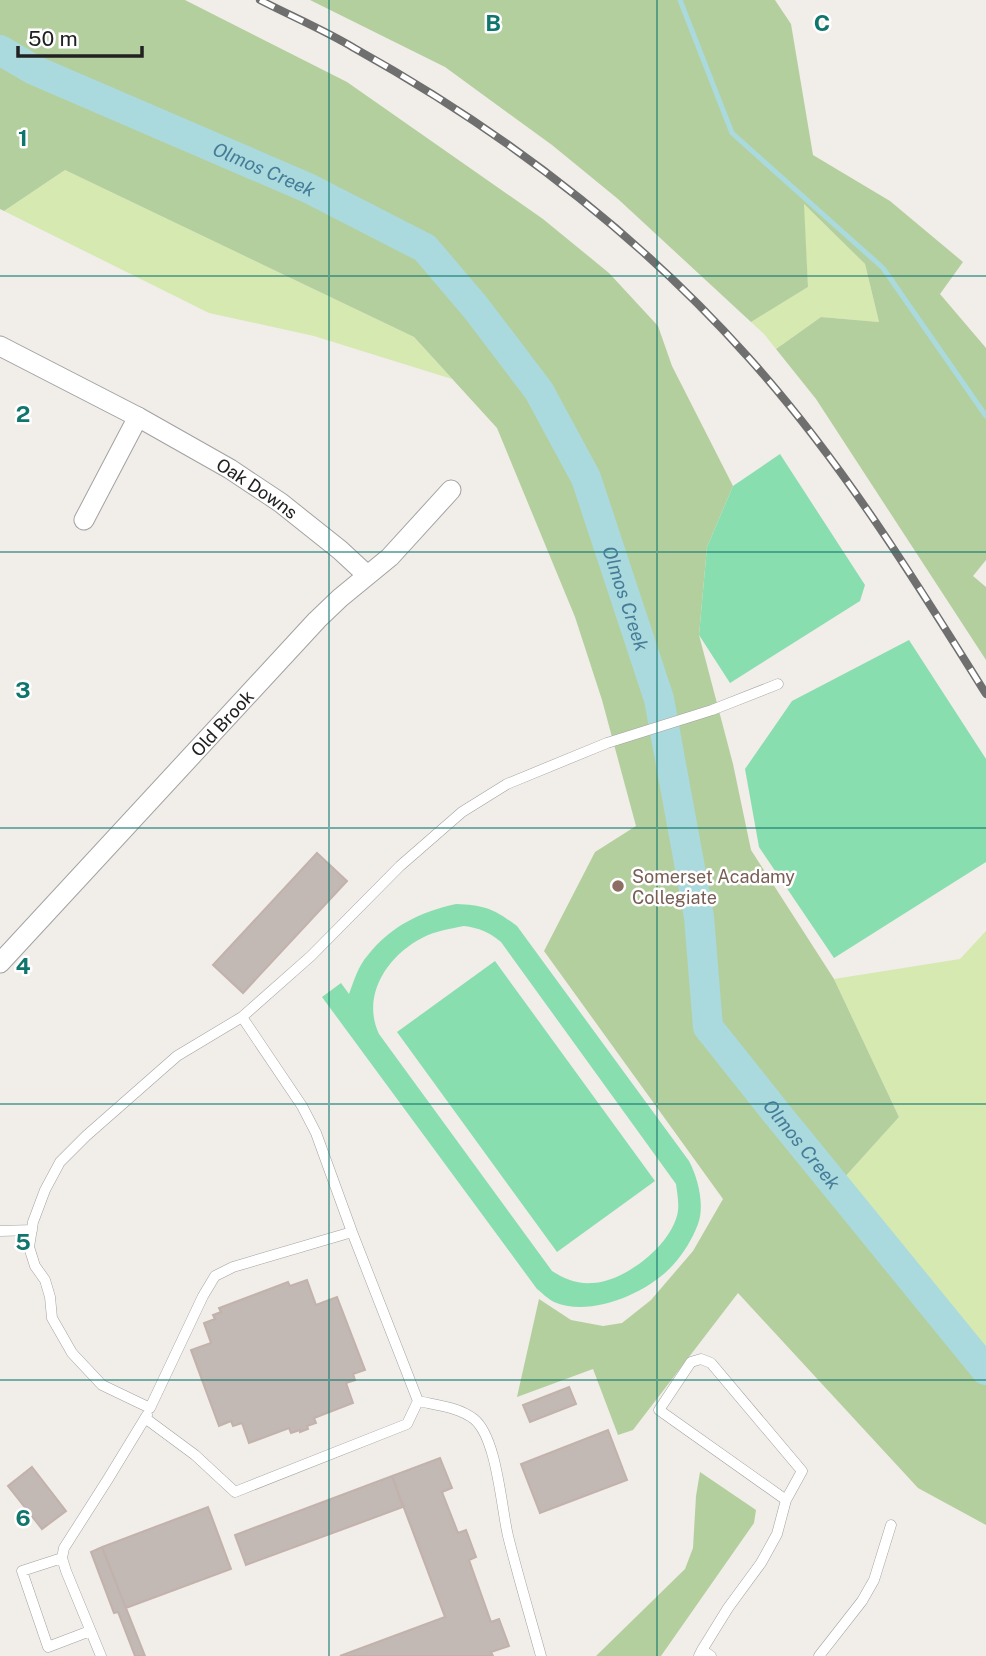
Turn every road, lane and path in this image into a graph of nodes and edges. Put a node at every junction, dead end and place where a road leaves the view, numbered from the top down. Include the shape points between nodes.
1 (0, 346) edge
2 (138, 417) junction
3 (451, 490) dead end
4 (84, 520) dead end
5 (367, 575) junction
6 (778, 684) dead end
7 (0, 963) edge
8 (242, 1017) junction
9 (32, 1230) junction
10 (0, 1231) edge
11 (352, 1232) junction
12 (418, 1401) junction
13 (148, 1413) junction
14 (786, 1500) junction
15 (891, 1525) dead end
16 (62, 1558) junction
17 (90, 1631) junction
18 (704, 1654) edge
19 (99, 1655) edge
20 (541, 1656) edge
21 (819, 1656) edge

1 - 2 street, Oak Downs
2 - 4 street
2 - 5 street, Oak Downs via 281,503
3 - 5 street, Old Brook
5 - 7 street, Old Brook via 317,620
6 - 8 lane via 607,743 507,784 462,812 400,866 311,957
8 - 9 lane via 177,1056 60,1162
8 - 11 lane via 316,1133
9 - 10 lane
9 - 13 lane via 29,1247 35,1266 45,1280 52,1318 72,1353 102,1385
11 - 12 lane
11 - 13 lane via 215,1276
12 - 13 lane via 407,1424 235,1492
12 - 20 lane via 461,1411 485,1433
13 - 16 lane
14 - 14 lane via 659,1410 691,1362 711,1363 802,1471
14 - 18 lane via 777,1534
15 - 21 lane via 874,1580
16 - 17 lane
16 - 17 lane via 22,1571 48,1647
17 - 19 lane

